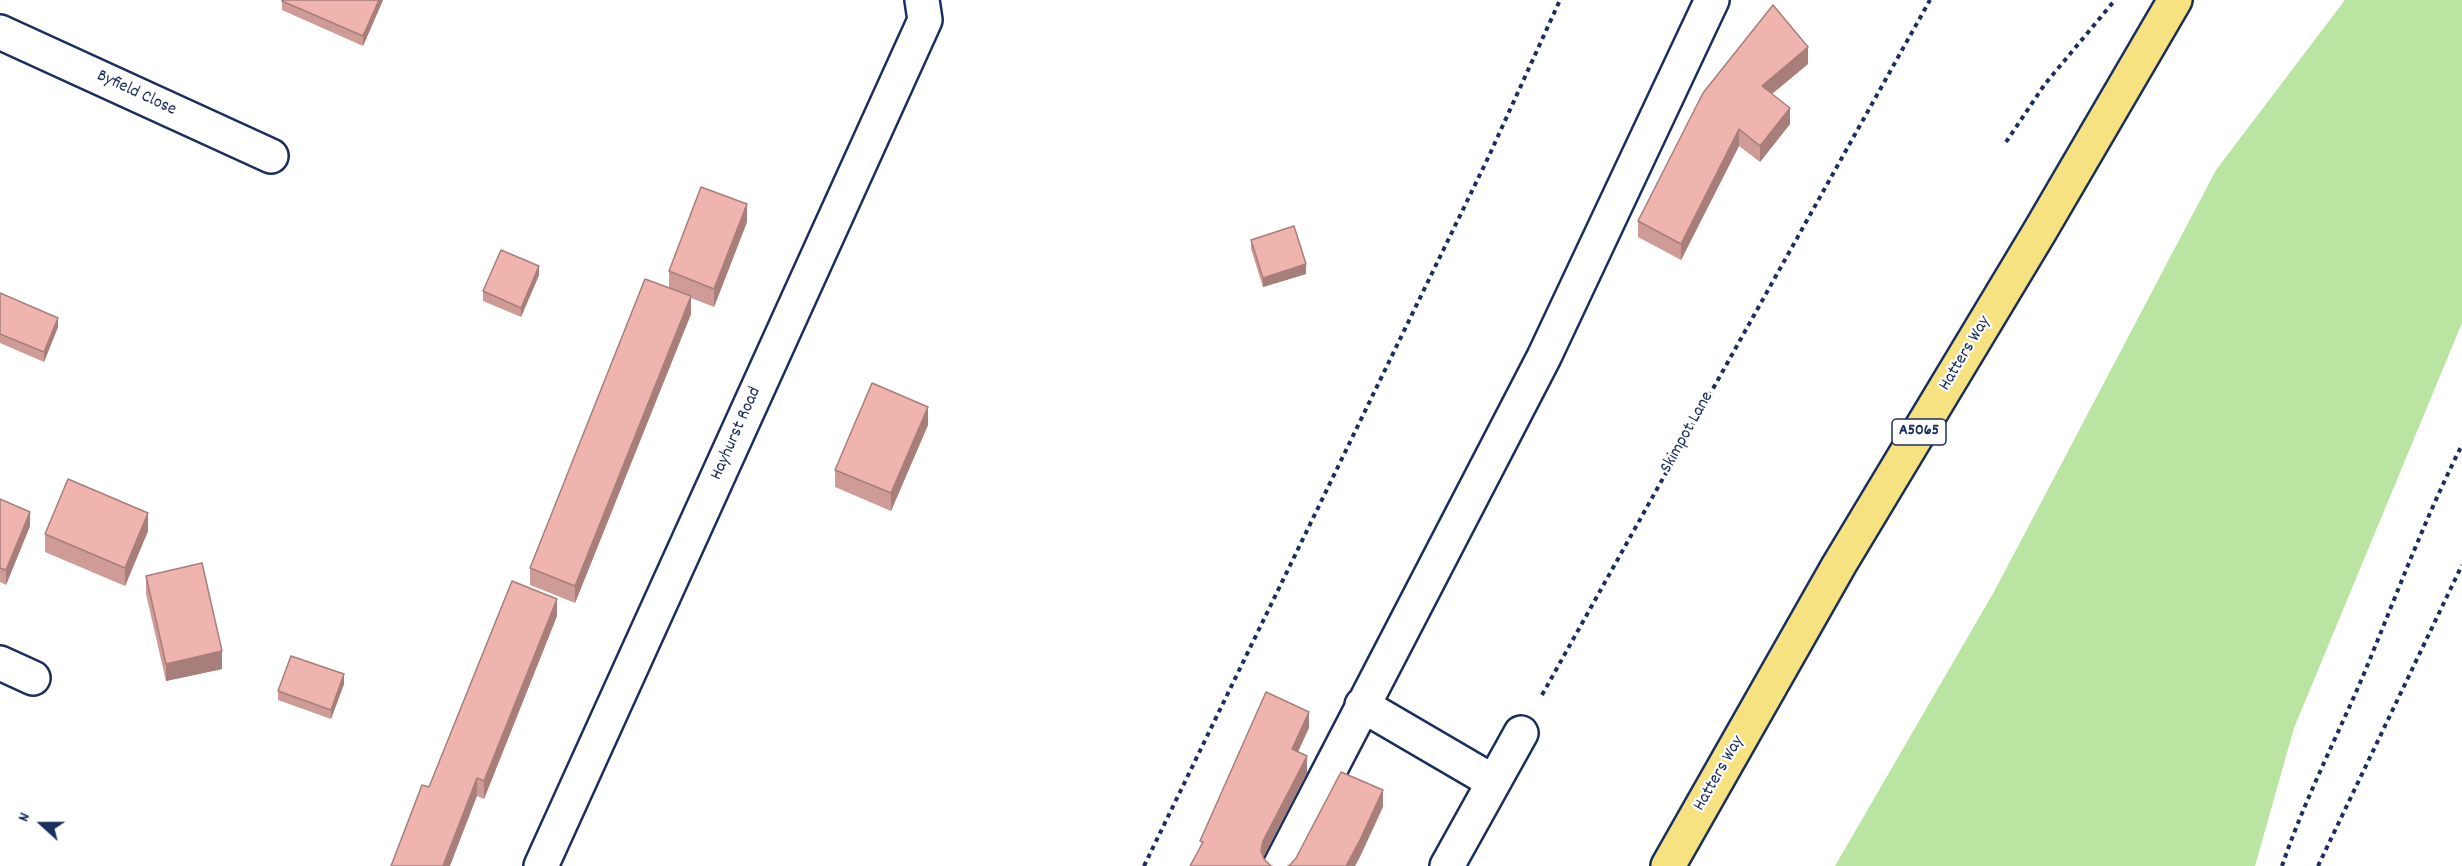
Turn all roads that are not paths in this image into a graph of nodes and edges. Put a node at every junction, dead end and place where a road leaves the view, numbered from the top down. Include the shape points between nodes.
1 (922, 0) edge
2 (1712, 0) edge
3 (2175, 0) edge
4 (0, 32) edge
5 (272, 156) dead end
6 (0, 663) edge
7 (33, 678) dead end
8 (1362, 705) junction
9 (1521, 733) road end
10 (1492, 781) junction
11 (541, 866) edge
12 (1280, 866) edge
13 (1447, 866) edge
14 (1668, 866) edge

1 - 11 street, Hayhurst Road via 925,20
2 - 8 street via 1544,357
3 - 14 main road, Hatters Way / A5065 via 1839,565
4 - 5 street, Byfield Close
6 - 7 street
8 - 10 street
8 - 12 street
9 - 10 street
10 - 13 street

